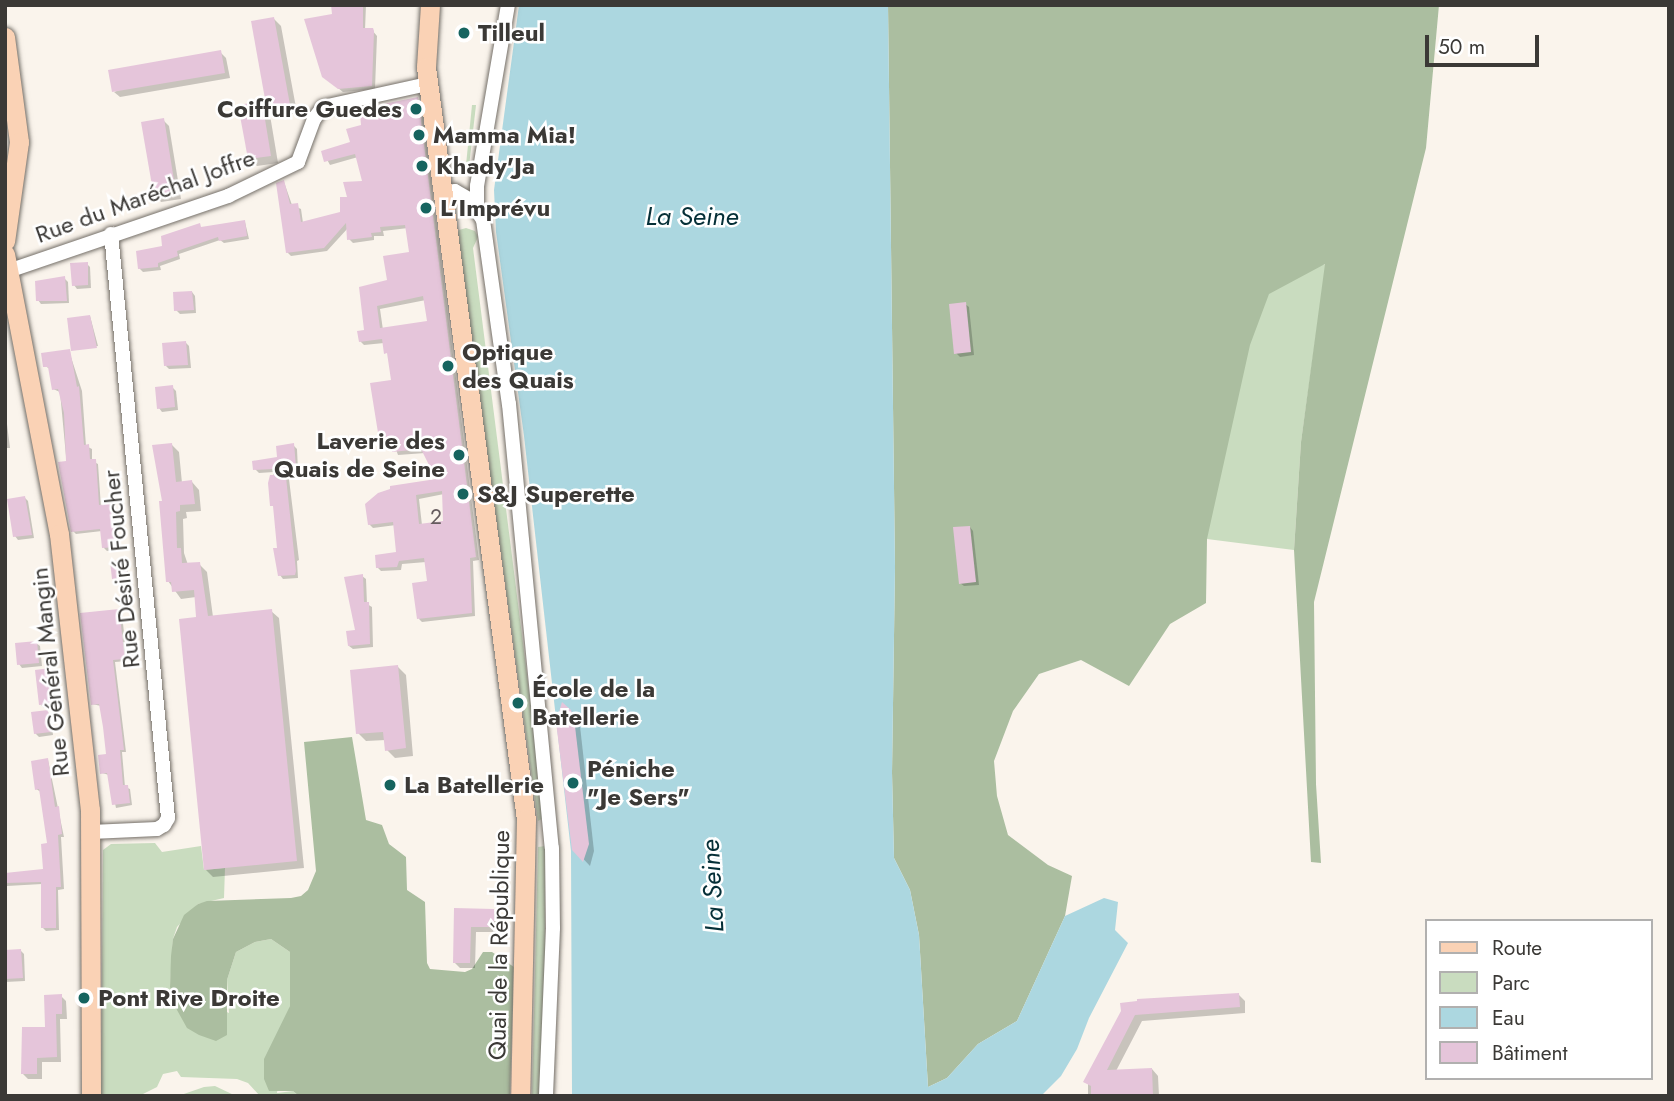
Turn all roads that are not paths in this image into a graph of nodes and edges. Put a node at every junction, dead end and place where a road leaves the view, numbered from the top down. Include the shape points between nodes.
1 (430, 5) edge
2 (508, 5) edge
3 (5, 37) edge
4 (428, 84) junction
5 (443, 193) junction
6 (477, 210) junction
7 (111, 234) junction
8 (5, 241) edge
9 (7, 265) edge
10 (91, 832) junction
11 (90, 1073) junction
12 (78, 1096) edge
13 (91, 1096) edge
14 (520, 1096) edge
15 (546, 1096) edge

1 - 4 main road, Quai de la République via 425,52
2 - 6 street via 494,46 492,110 477,186
3 - 8 main road via 19,142
4 - 5 main road, Quai de la République
4 - 7 street, Rue du Maréchal Joffre via 323,107 298,162 229,196
5 - 6 street via 455,191
5 - 14 main road, Quai de la République via 526,819
6 - 15 street via 490,261 509,404 552,848
7 - 9 street, Rue du Maréchal Joffre
7 - 10 street, Rue Désiré Foucher via 168,818 157,829
9 - 10 main road, Rue Général Mangin via 60,534
10 - 11 main road, Rue Général Mangin
11 - 12 main road, Rue Général Mangin
11 - 13 main road, Rue Général Mangin

